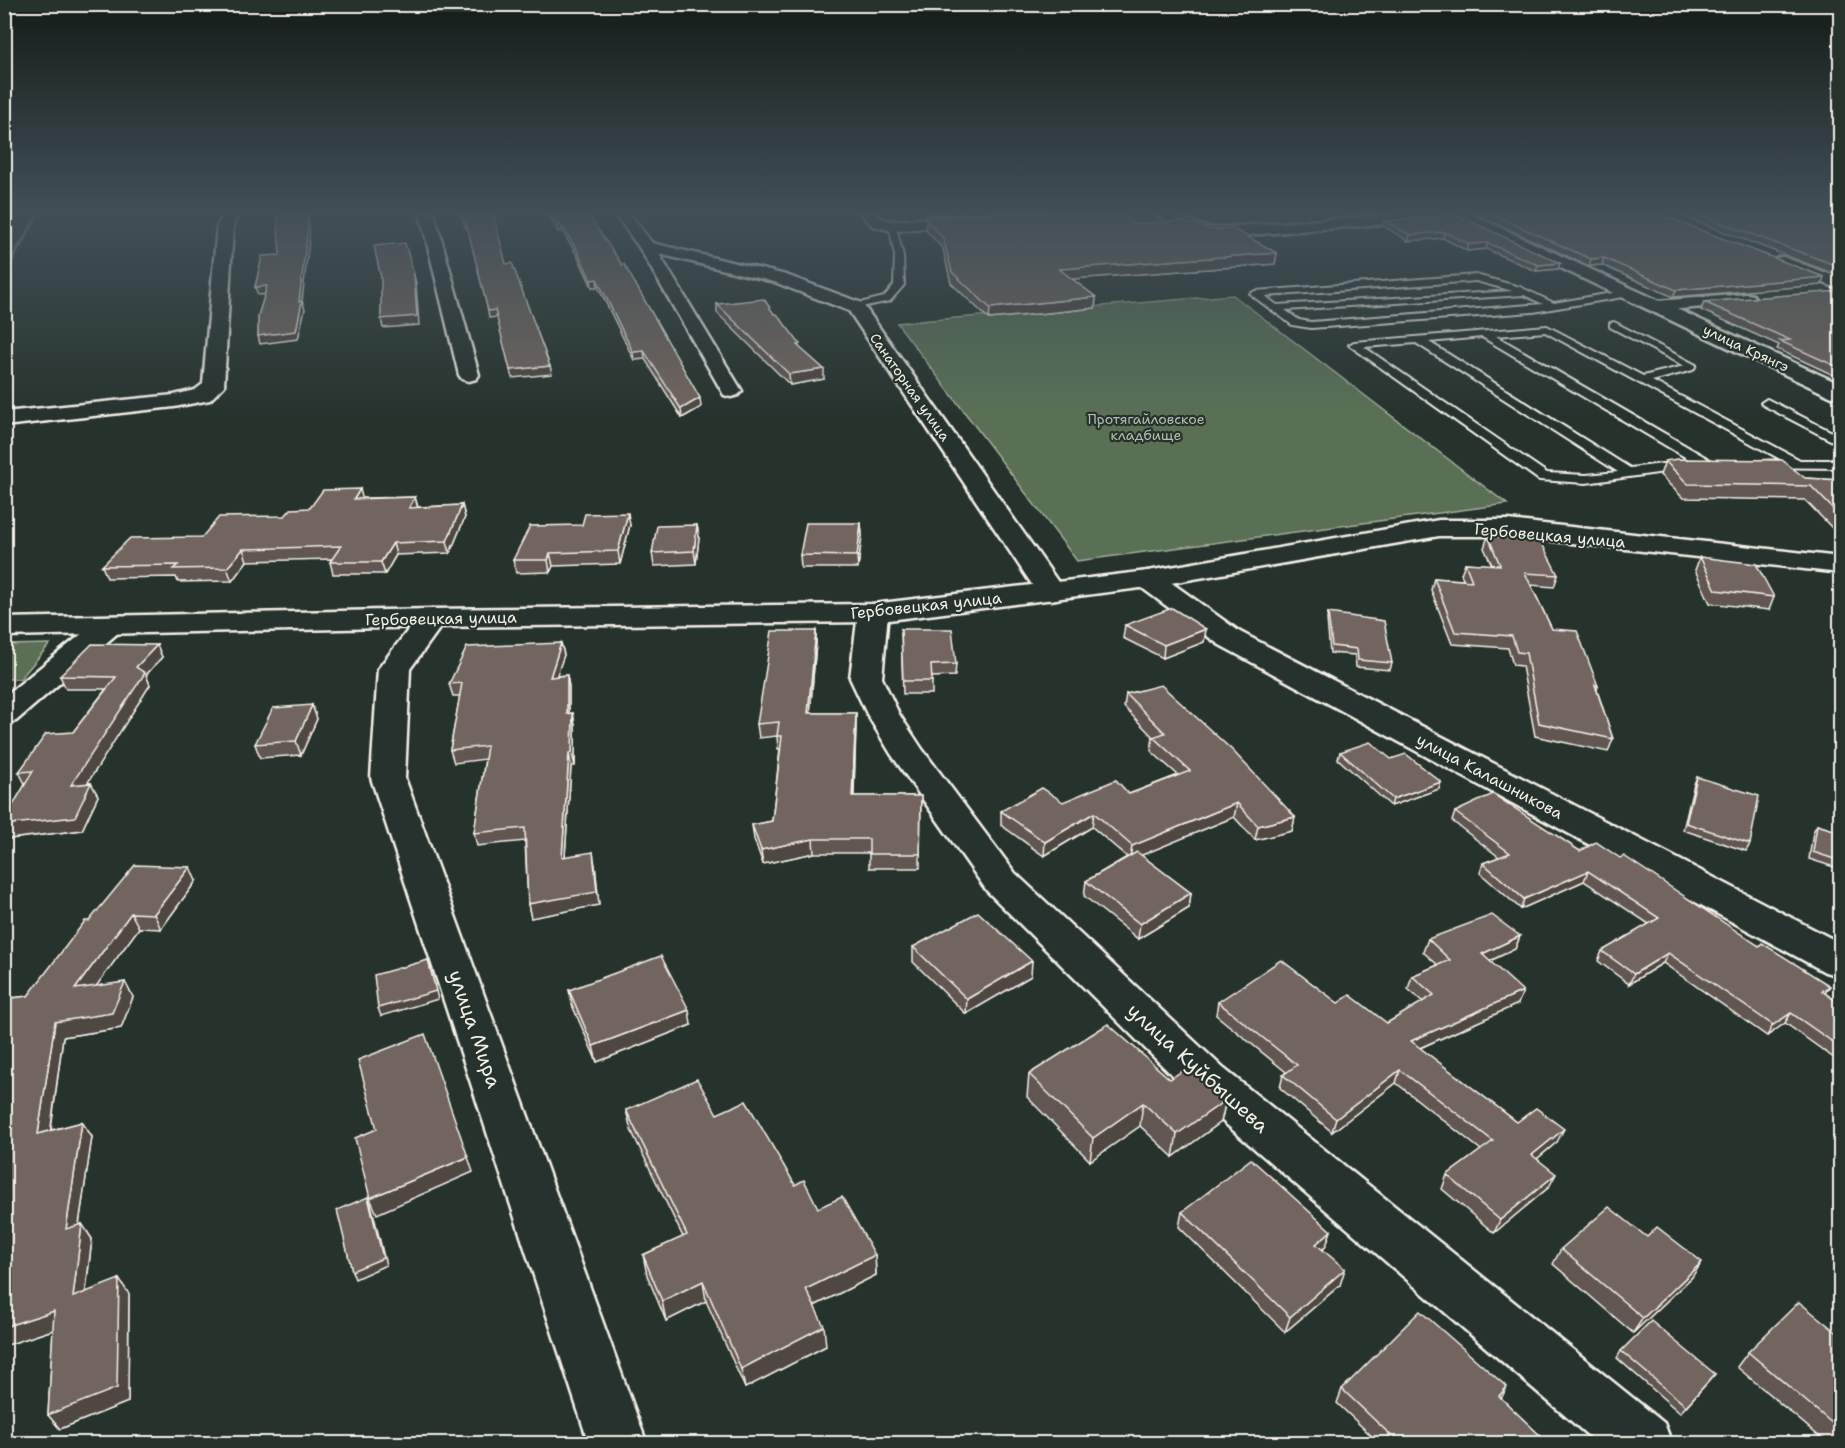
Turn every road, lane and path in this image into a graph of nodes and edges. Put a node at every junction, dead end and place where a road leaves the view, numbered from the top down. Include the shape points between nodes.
1 (221, 281) edge
2 (445, 281) edge
3 (666, 281) edge
4 (780, 281) edge
5 (899, 281) edge
6 (1440, 281) edge
7 (1494, 281) edge
8 (1602, 281) edge
9 (1840, 291) edge
10 (1529, 292) junction
11 (1629, 293) junction
12 (1817, 293) edge
13 (1760, 298) edge
14 (1553, 306) junction
15 (1656, 306) junction
16 (856, 308) junction
17 (1275, 309) junction
18 (1614, 325) dead end
19 (1484, 334) junction
20 (1419, 340) junction
21 (469, 375) dead end
22 (1642, 380) junction
23 (731, 391) dead end
24 (1840, 392) edge
25 (1767, 403) dead end
26 (4, 419) edge
27 (1840, 441) edge
28 (1751, 464) edge
29 (1798, 464) junction
30 (1840, 464) edge
31 (1629, 473) junction
32 (1840, 565) edge
33 (1148, 579) junction
34 (1051, 592) junction
35 (873, 614) junction
36 (432, 618) junction
37 (110, 625) junction
38 (4, 627) edge
39 (4, 714) edge
40 (1840, 961) edge
41 (618, 1443) edge
42 (1643, 1443) edge

1 - 26 street via 213,386 202,395
2 - 21 street
3 - 23 street
4 - 16 street, Санаторная улица via 832,296
5 - 16 lane via 887,299
6 - 17 lane via 1255,294
7 - 10 lane
8 - 11 street, улица Крянгэ
9 - 12 street
10 - 14 lane
10 - 17 lane
11 - 14 lane
11 - 15 street, улица Крянгэ
13 - 15 street
14 - 17 lane via 1311,325 1296,323
15 - 24 street, улица Крянгэ
16 - 34 street, Санаторная улица
18 - 22 lane via 1690,364 1689,368
19 - 20 lane
19 - 22 lane via 1547,329
19 - 31 lane via 1712,464
20 - 31 lane
20 - 31 lane via 1354,345 1544,477 1586,479
22 - 29 lane
25 - 27 lane
28 - 29 lane
29 - 30 lane
32 - 33 street, Гербовецкая улица via 1508,528 1439,528
33 - 34 street, Гербовецкая улица
33 - 40 street, улица Калашникова via 1229,638
34 - 35 street, Гербовецкая улица
35 - 36 street, Гербовецкая улица
35 - 42 street, улица Куйбышева via 866,678 883,714 1000,882 1207,1081
36 - 37 street, Гербовецкая улица
36 - 41 street, улица Мира via 394,669 388,778
37 - 38 street, Гербовецкая улица
37 - 39 street

